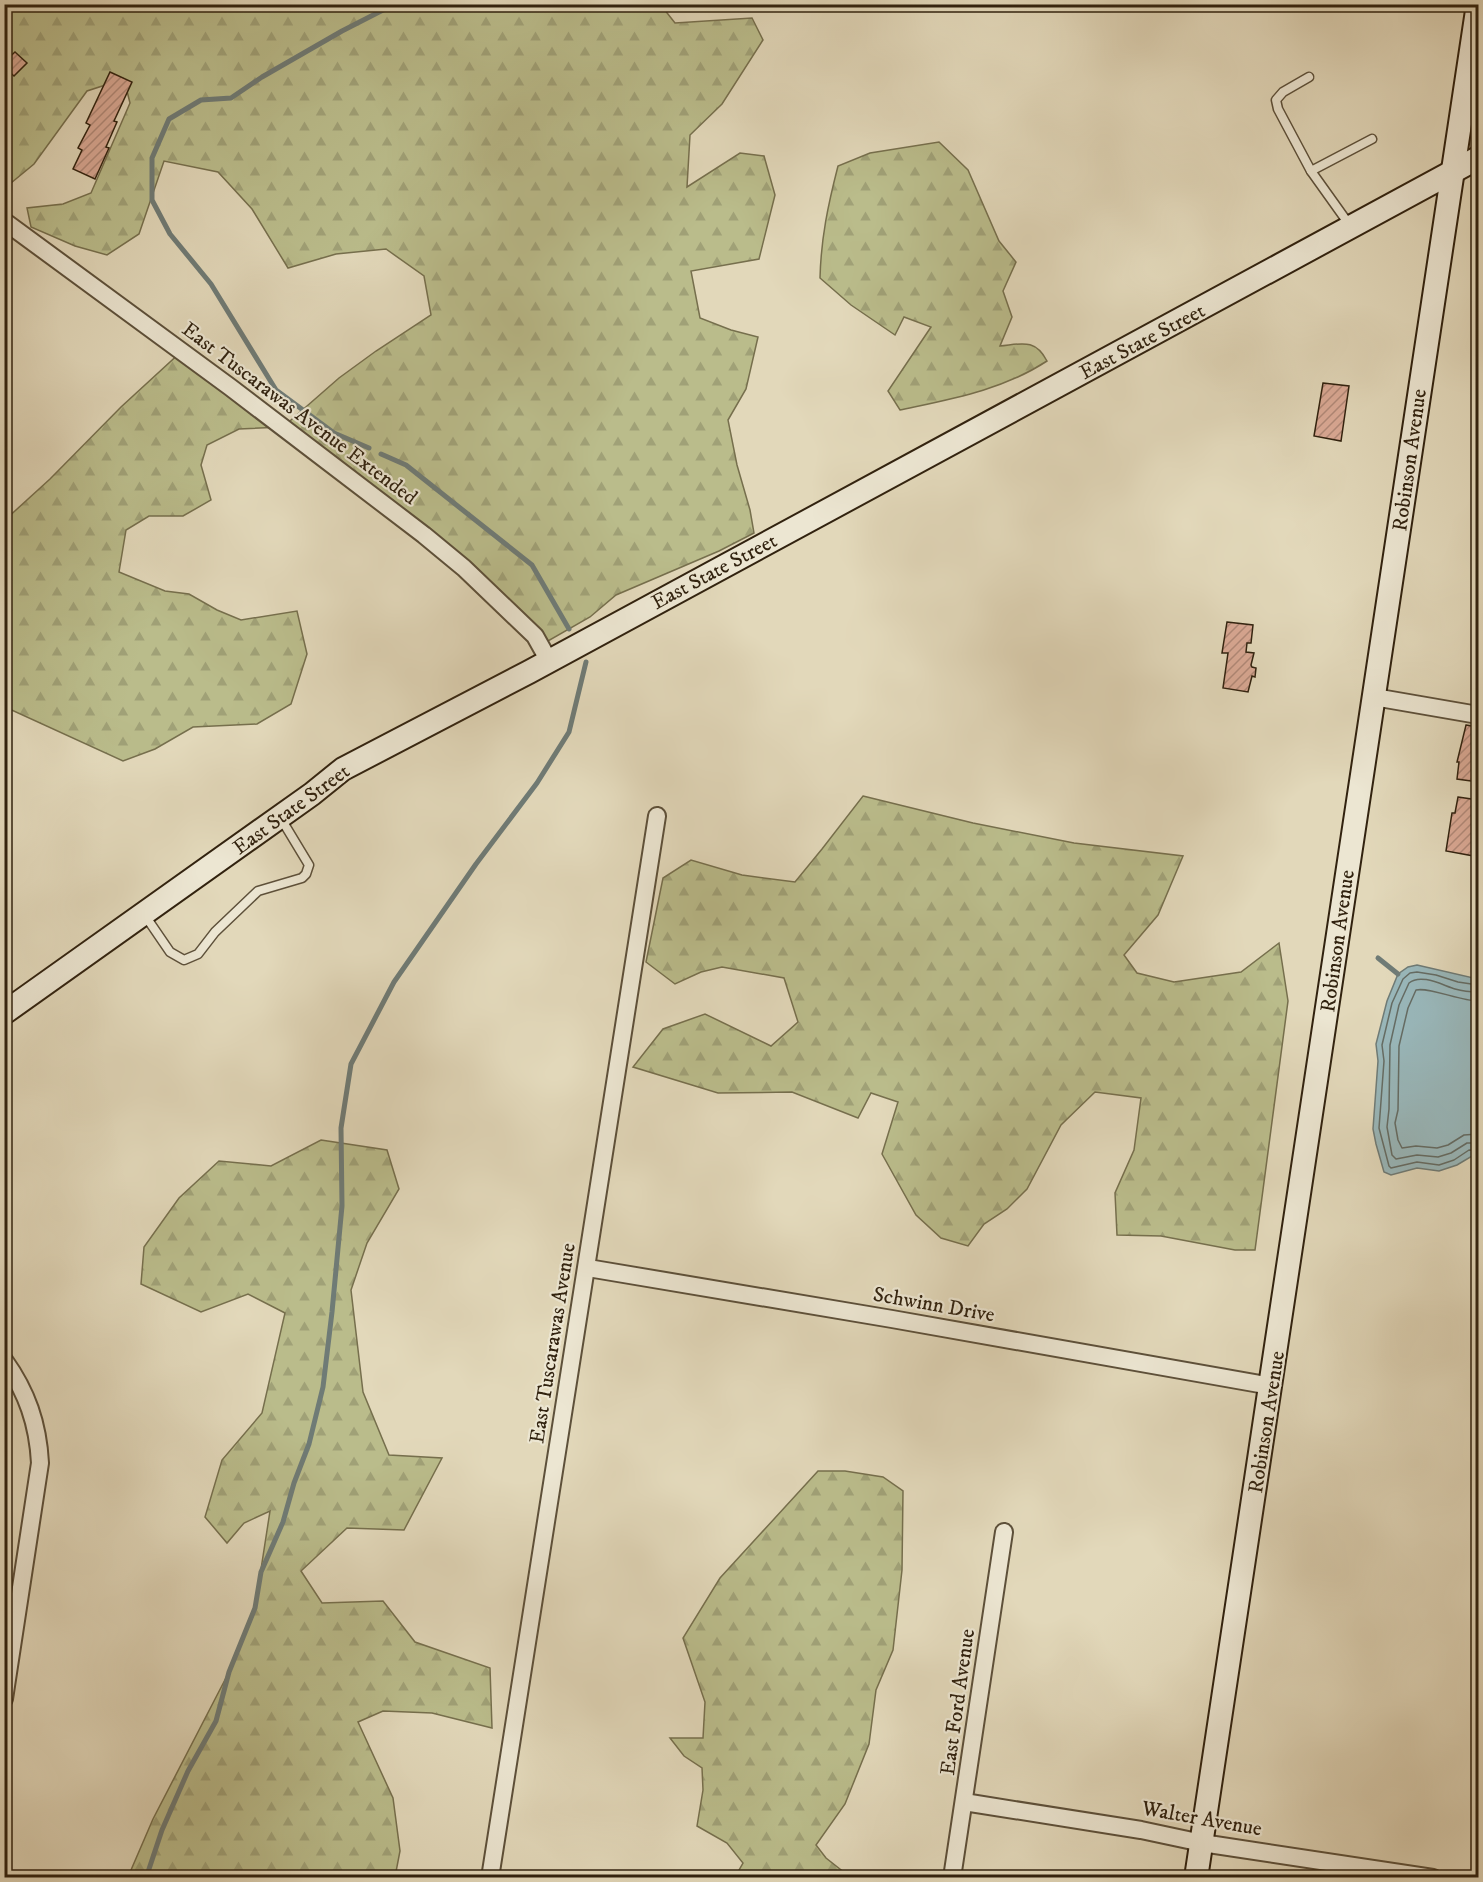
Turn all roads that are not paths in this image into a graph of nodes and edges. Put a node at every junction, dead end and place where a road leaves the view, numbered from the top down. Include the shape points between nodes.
1 (1478, 4) edge
2 (1309, 77) dead end
3 (1372, 139) dead end
4 (1479, 158) edge
5 (1311, 171) junction
6 (1451, 173) junction
7 (4, 221) edge
8 (1351, 227) junction
9 (549, 661) junction
10 (1374, 697) junction
11 (1479, 715) edge
12 (657, 816) dead end
13 (280, 817) junction
14 (144, 914) junction
15 (4, 1013) edge
16 (588, 1268) junction
17 (4, 1360) edge
18 (1271, 1386) junction
19 (1004, 1532) dead end
20 (4, 1699) edge
21 (964, 1802) junction
22 (1202, 1843) junction
23 (490, 1878) edge
24 (952, 1878) edge
25 (1196, 1878) edge
26 (1433, 1878) edge

1 - 6 main road, Robinson Avenue
2 - 5 lane via 1276,100
3 - 5 lane
4 - 6 main road, East State Street
5 - 8 lane
6 - 8 main road, East State Street
6 - 10 main road, Robinson Avenue
7 - 9 street, East Tuscarawas Avenue Extended via 424,535 535,636
8 - 9 main road, East State Street
9 - 13 main road, East State Street via 343,769
10 - 11 street
10 - 18 main road, Robinson Avenue
12 - 16 street, East Tuscarawas Avenue
13 - 14 main road, East State Street
13 - 14 lane via 309,865 306,874 258,891 198,954 184,960 170,952
14 - 15 main road, East State Street
16 - 18 street, Schwinn Drive
16 - 23 street, East Tuscarawas Avenue
17 - 20 street via 30,1406 40,1463
18 - 22 main road, Robinson Avenue
19 - 21 street, East Ford Avenue
21 - 22 street, Walter Avenue
21 - 24 street, East Ford Avenue
22 - 25 main road, Robinson Avenue
22 - 26 street, Walter Avenue

